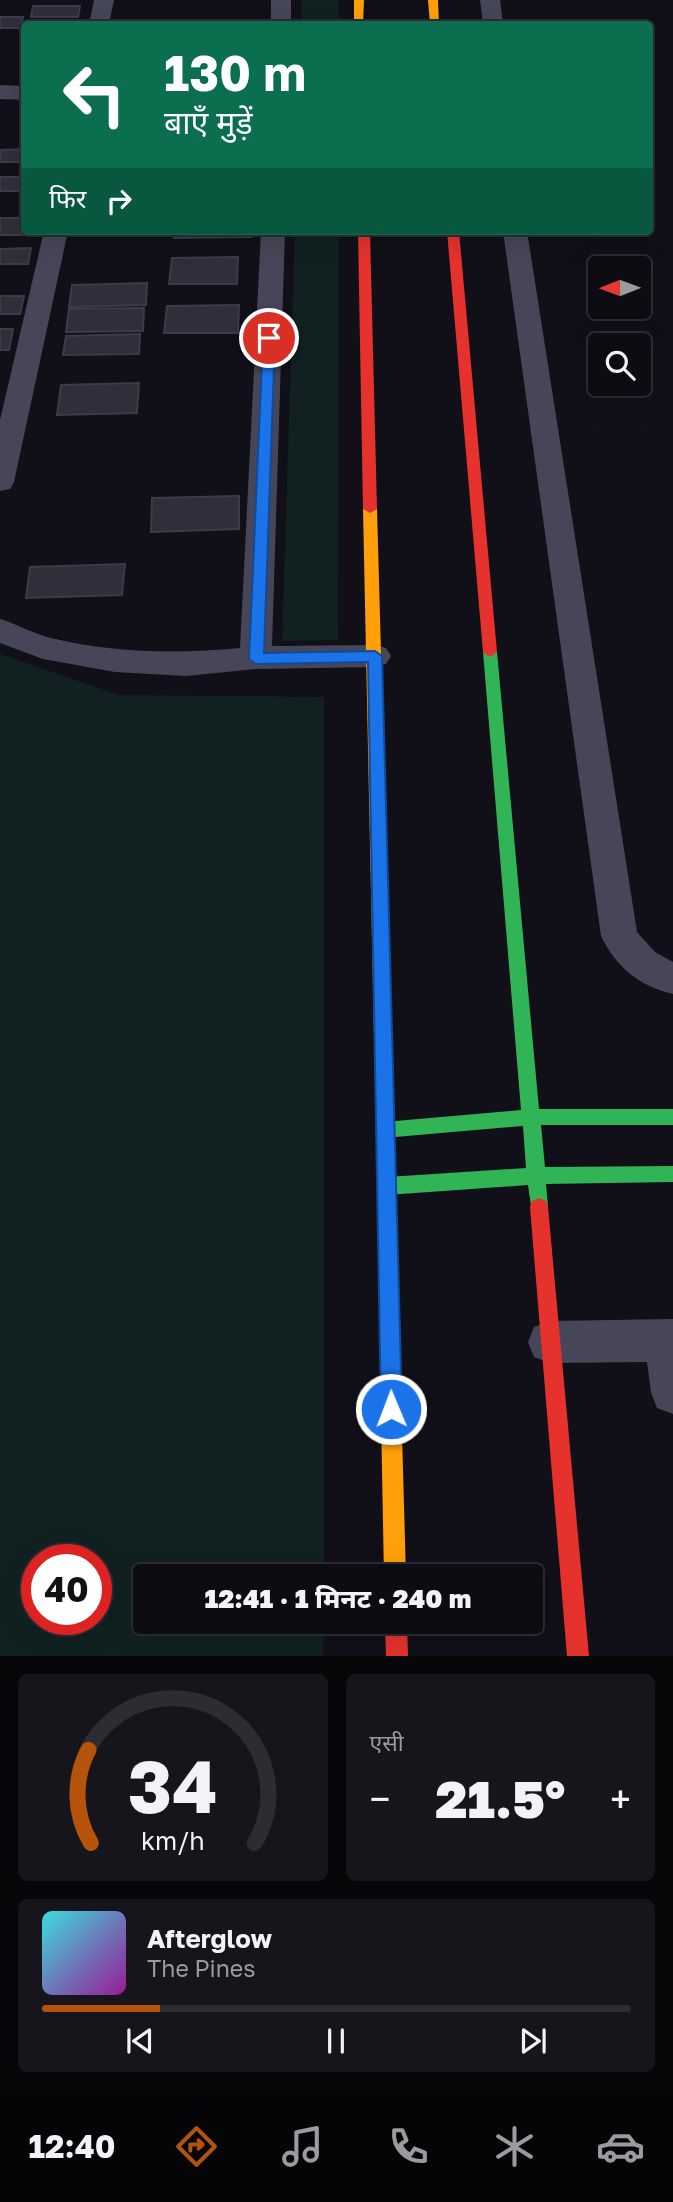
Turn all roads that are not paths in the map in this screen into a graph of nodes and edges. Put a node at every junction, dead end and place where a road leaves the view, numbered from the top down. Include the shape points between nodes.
1 (104, 0) edge
2 (282, 0) edge
3 (359, 0) edge
4 (433, 0) edge
5 (491, 0) edge
6 (100, 21) edge
7 (281, 21) edge
8 (359, 21) edge
9 (435, 21) edge
10 (492, 21) edge
11 (0, 92) edge
12 (21, 93) edge
13 (55, 235) edge
14 (273, 235) edge
15 (364, 235) edge
16 (453, 235) edge
17 (516, 235) edge
18 (0, 482) edge
19 (0, 630) edge
20 (375, 656) junction
21 (256, 659) junction
22 (673, 978) edge
23 (530, 1117) junction
24 (673, 1117) edge
25 (384, 1130) junction
26 (673, 1174) edge
27 (535, 1177) junction
28 (387, 1186) junction
29 (670, 1340) edge
30 (550, 1342) junction
31 (673, 1392) edge
32 (395, 1564) edge
33 (396, 1634) edge
34 (397, 1656) edge
35 (578, 1656) edge

1 - 6 street
2 - 7 street
3 - 8 street
4 - 9 street
5 - 10 street
11 - 12 street
13 - 18 street
14 - 21 street
15 - 20 street
16 - 23 street
17 - 22 street via 619,936 639,962
19 - 21 street via 43,648 115,661 186,665
20 - 21 street
20 - 25 street
23 - 24 street
23 - 25 street
23 - 27 street
25 - 28 street
26 - 27 street
27 - 28 street
27 - 30 street
28 - 32 street
29 - 30 street
29 - 31 street
30 - 35 street
33 - 34 street

